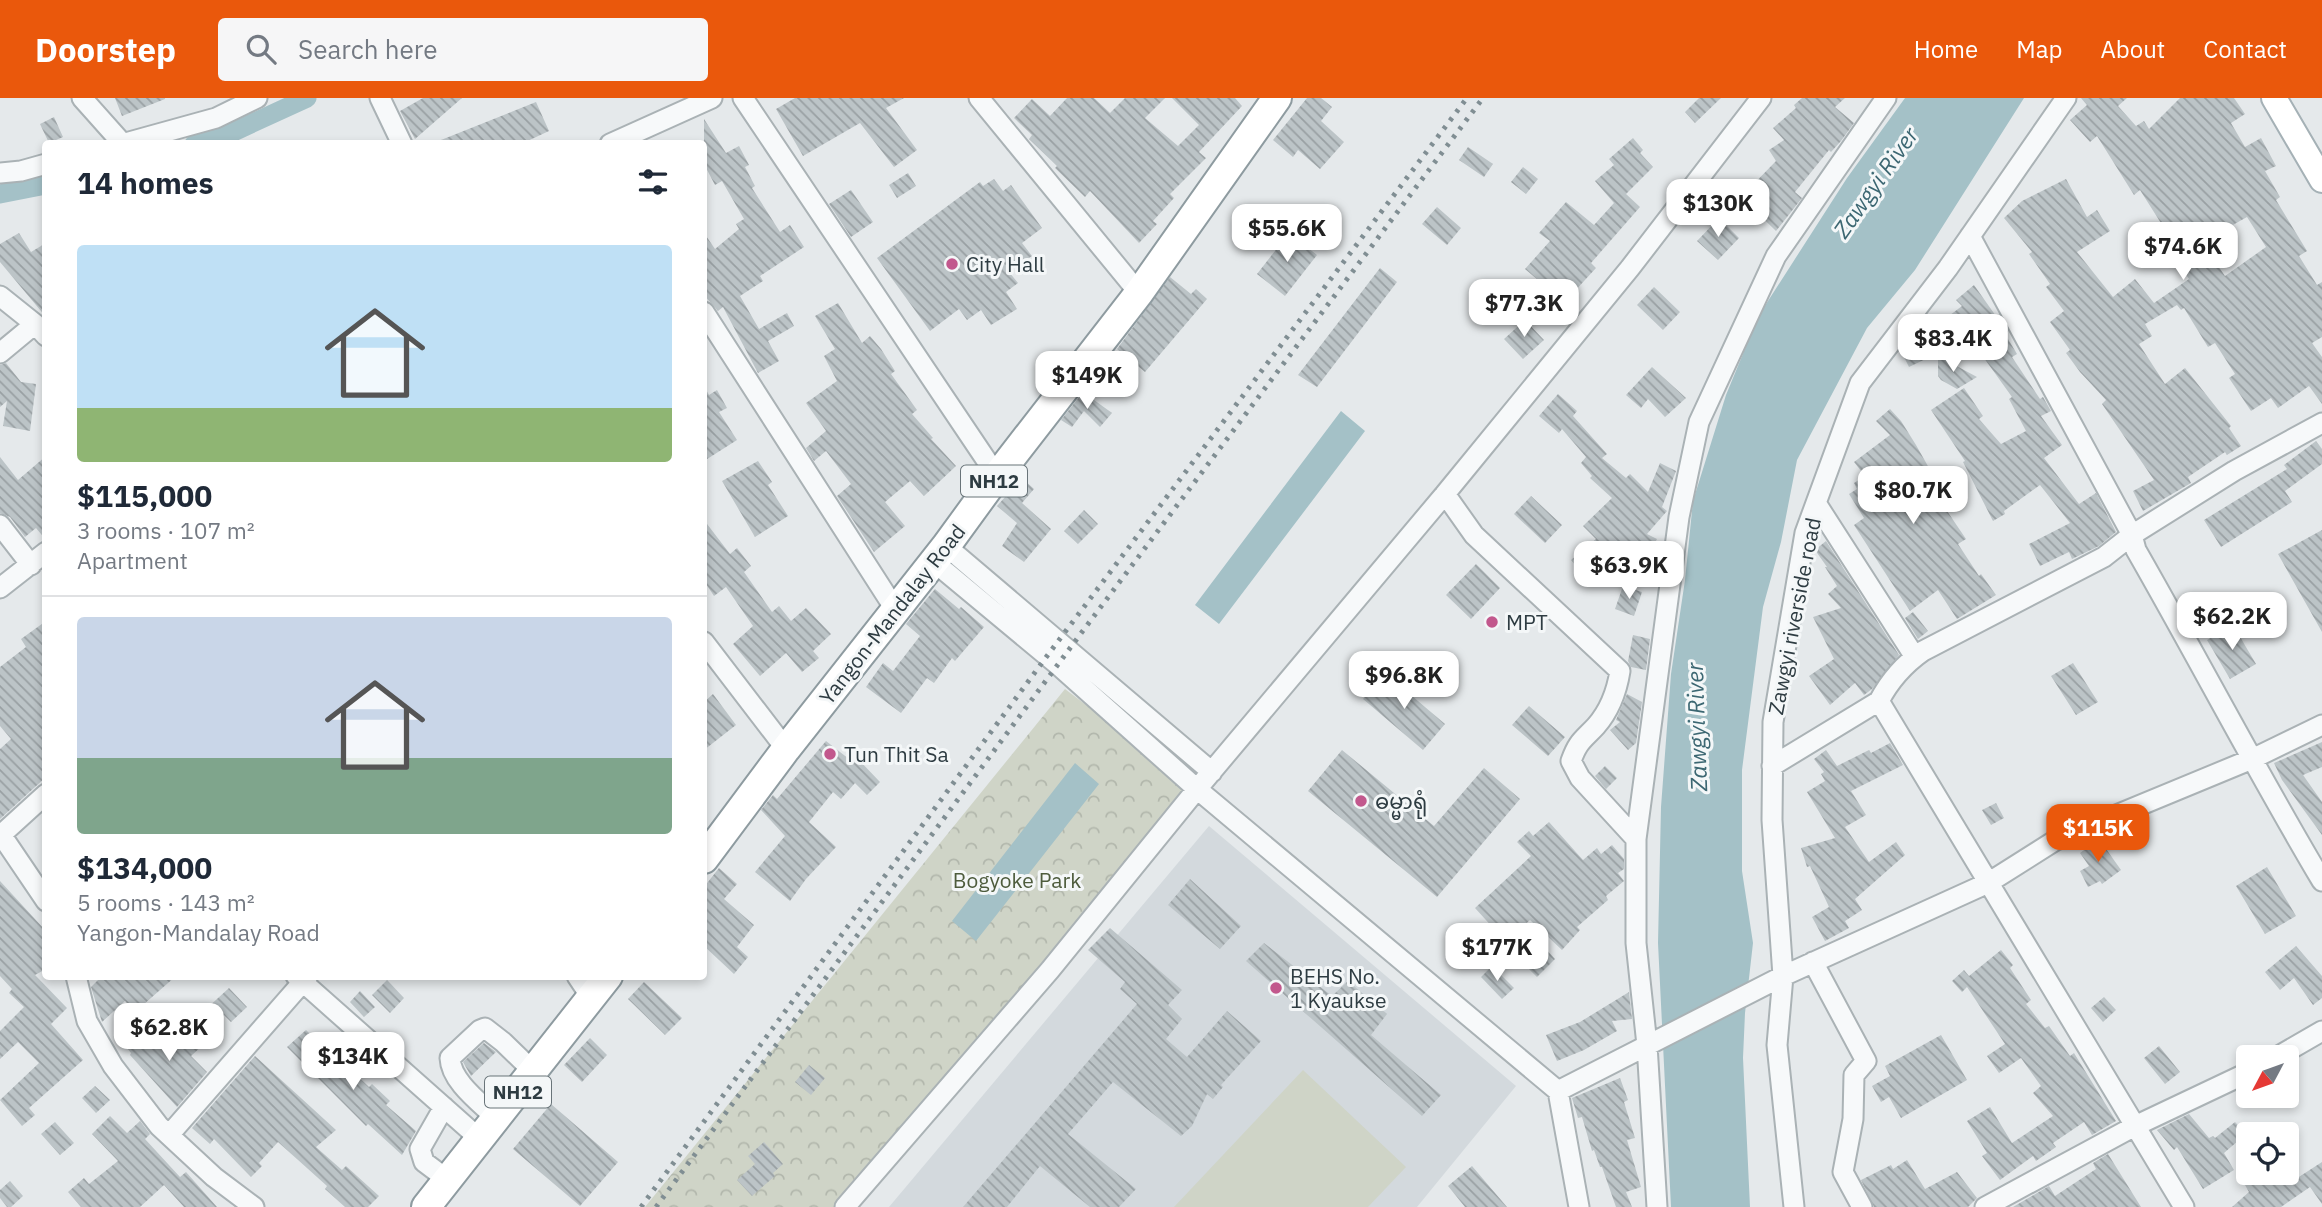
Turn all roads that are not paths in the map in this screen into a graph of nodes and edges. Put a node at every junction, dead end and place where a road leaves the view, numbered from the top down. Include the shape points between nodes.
1 (82, 98) edge
2 (257, 98) edge
3 (712, 98) edge
4 (743, 98) edge
5 (979, 98) edge
6 (1276, 98) edge
7 (1761, 98) edge
8 (1886, 98) edge
9 (2066, 98) edge
10 (380, 99) edge
11 (2281, 101) edge
12 (120, 140) edge
13 (134, 140) edge
14 (400, 140) edge
15 (619, 140) edge
16 (42, 165) edge
17 (0, 173) edge
18 (2322, 180) edge
19 (1970, 236) junction
20 (1139, 293) junction
21 (0, 296) edge
22 (707, 317) edge
23 (40, 330) edge
24 (0, 354) edge
25 (2322, 424) edge
26 (997, 476) junction
27 (1445, 494) junction
28 (1816, 503) junction
29 (0, 525) edge
30 (2133, 535) junction
31 (940, 554) junction
32 (38, 559) edge
33 (0, 588) edge
34 (895, 609) junction
35 (707, 646) edge
36 (1915, 657) junction
37 (1879, 701) junction
38 (2322, 725) edge
39 (786, 750) junction
40 (2252, 759) junction
41 (1772, 766) junction
42 (1212, 772) junction
43 (1197, 789) junction
44 (42, 797) edge
45 (1, 833) edge
46 (1636, 839) junction
47 (707, 855) edge
48 (2322, 881) edge
49 (1988, 883) junction
50 (42, 895) edge
51 (1813, 962) junction
52 (1783, 976) junction
53 (77, 980) edge
54 (300, 980) edge
55 (304, 980) edge
56 (592, 983) edge
57 (2322, 1031) edge
58 (1647, 1045) junction
59 (2298, 1045) edge
60 (534, 1072) junction
61 (2236, 1078) edge
62 (1559, 1091) junction
63 (444, 1107) junction
64 (2135, 1126) junction
65 (489, 1129) junction
66 (169, 1135) junction
67 (447, 1180) junction
68 (254, 1207) edge
69 (426, 1207) edge
70 (845, 1207) edge
71 (1579, 1207) edge
72 (1657, 1207) edge
73 (1794, 1207) edge
74 (1862, 1207) edge
75 (1985, 1207) edge
76 (2184, 1207) edge

1 - 12 street
2 - 13 street via 216,118
3 - 15 street
4 - 26 street
5 - 20 street
6 - 20 highway, Yangon-Mandalay Road / NH12
7 - 27 street via 1630,268
8 - 46 street via 1776,256 1699,422 1679,517
9 - 19 street, Zawgyi riverside road
10 - 14 street
11 - 18 main road
16 - 17 street
19 - 28 street, Zawgyi riverside road via 1860,383
19 - 30 street
20 - 26 highway, Yangon-Mandalay Road / NH12
21 - 23 street
22 - 34 street
23 - 24 street
25 - 30 street via 2234,471
26 - 31 highway, Yangon-Mandalay Road / NH12
27 - 42 street
27 - 46 street via 1474,535 1620,671 1617,691 1598,724 1577,744 1572,761 1580,778
28 - 36 street
28 - 41 street, Zawgyi riverside road via 1805,533 1773,722
29 - 32 street
30 - 36 street via 2104,557
30 - 40 street via 2136,550
31 - 34 highway, Yangon-Mandalay Road / NH12
31 - 42 street
31 - 43 street
32 - 33 street
34 - 39 highway, Yangon-Mandalay Road / NH12
35 - 39 street
36 - 37 street via 1889,681
37 - 41 street
37 - 49 street
38 - 40 street
39 - 47 highway, Yangon-Mandalay Road / NH12
40 - 48 street
40 - 49 street via 2056,840
41 - 52 street, Zawgyi riverside road
42 - 43 street
43 - 62 street
43 - 70 street via 1050,970
44 - 45 street
45 - 50 street
46 - 58 street via 1636,943
49 - 51 street
49 - 64 street
51 - 52 street
51 - 74 street via 1866,1061 1854,1075 1853,1119 1843,1172
52 - 58 street
52 - 73 street, Zawgyi riverside road via 1777,1045
53 - 66 street via 87,1021 113,1066
54 - 66 street
55 - 63 street
56 - 60 highway, NH12
57 - 59 street
58 - 62 street
58 - 72 street
60 - 65 highway, NH12
60 - 65 street via 485,1028 450,1058 450,1066
61 - 64 street
62 - 71 street
63 - 65 street
63 - 67 street via 420,1149 424,1162
64 - 75 street
64 - 76 street
65 - 67 highway, NH12
66 - 68 street
67 - 69 highway, NH12

